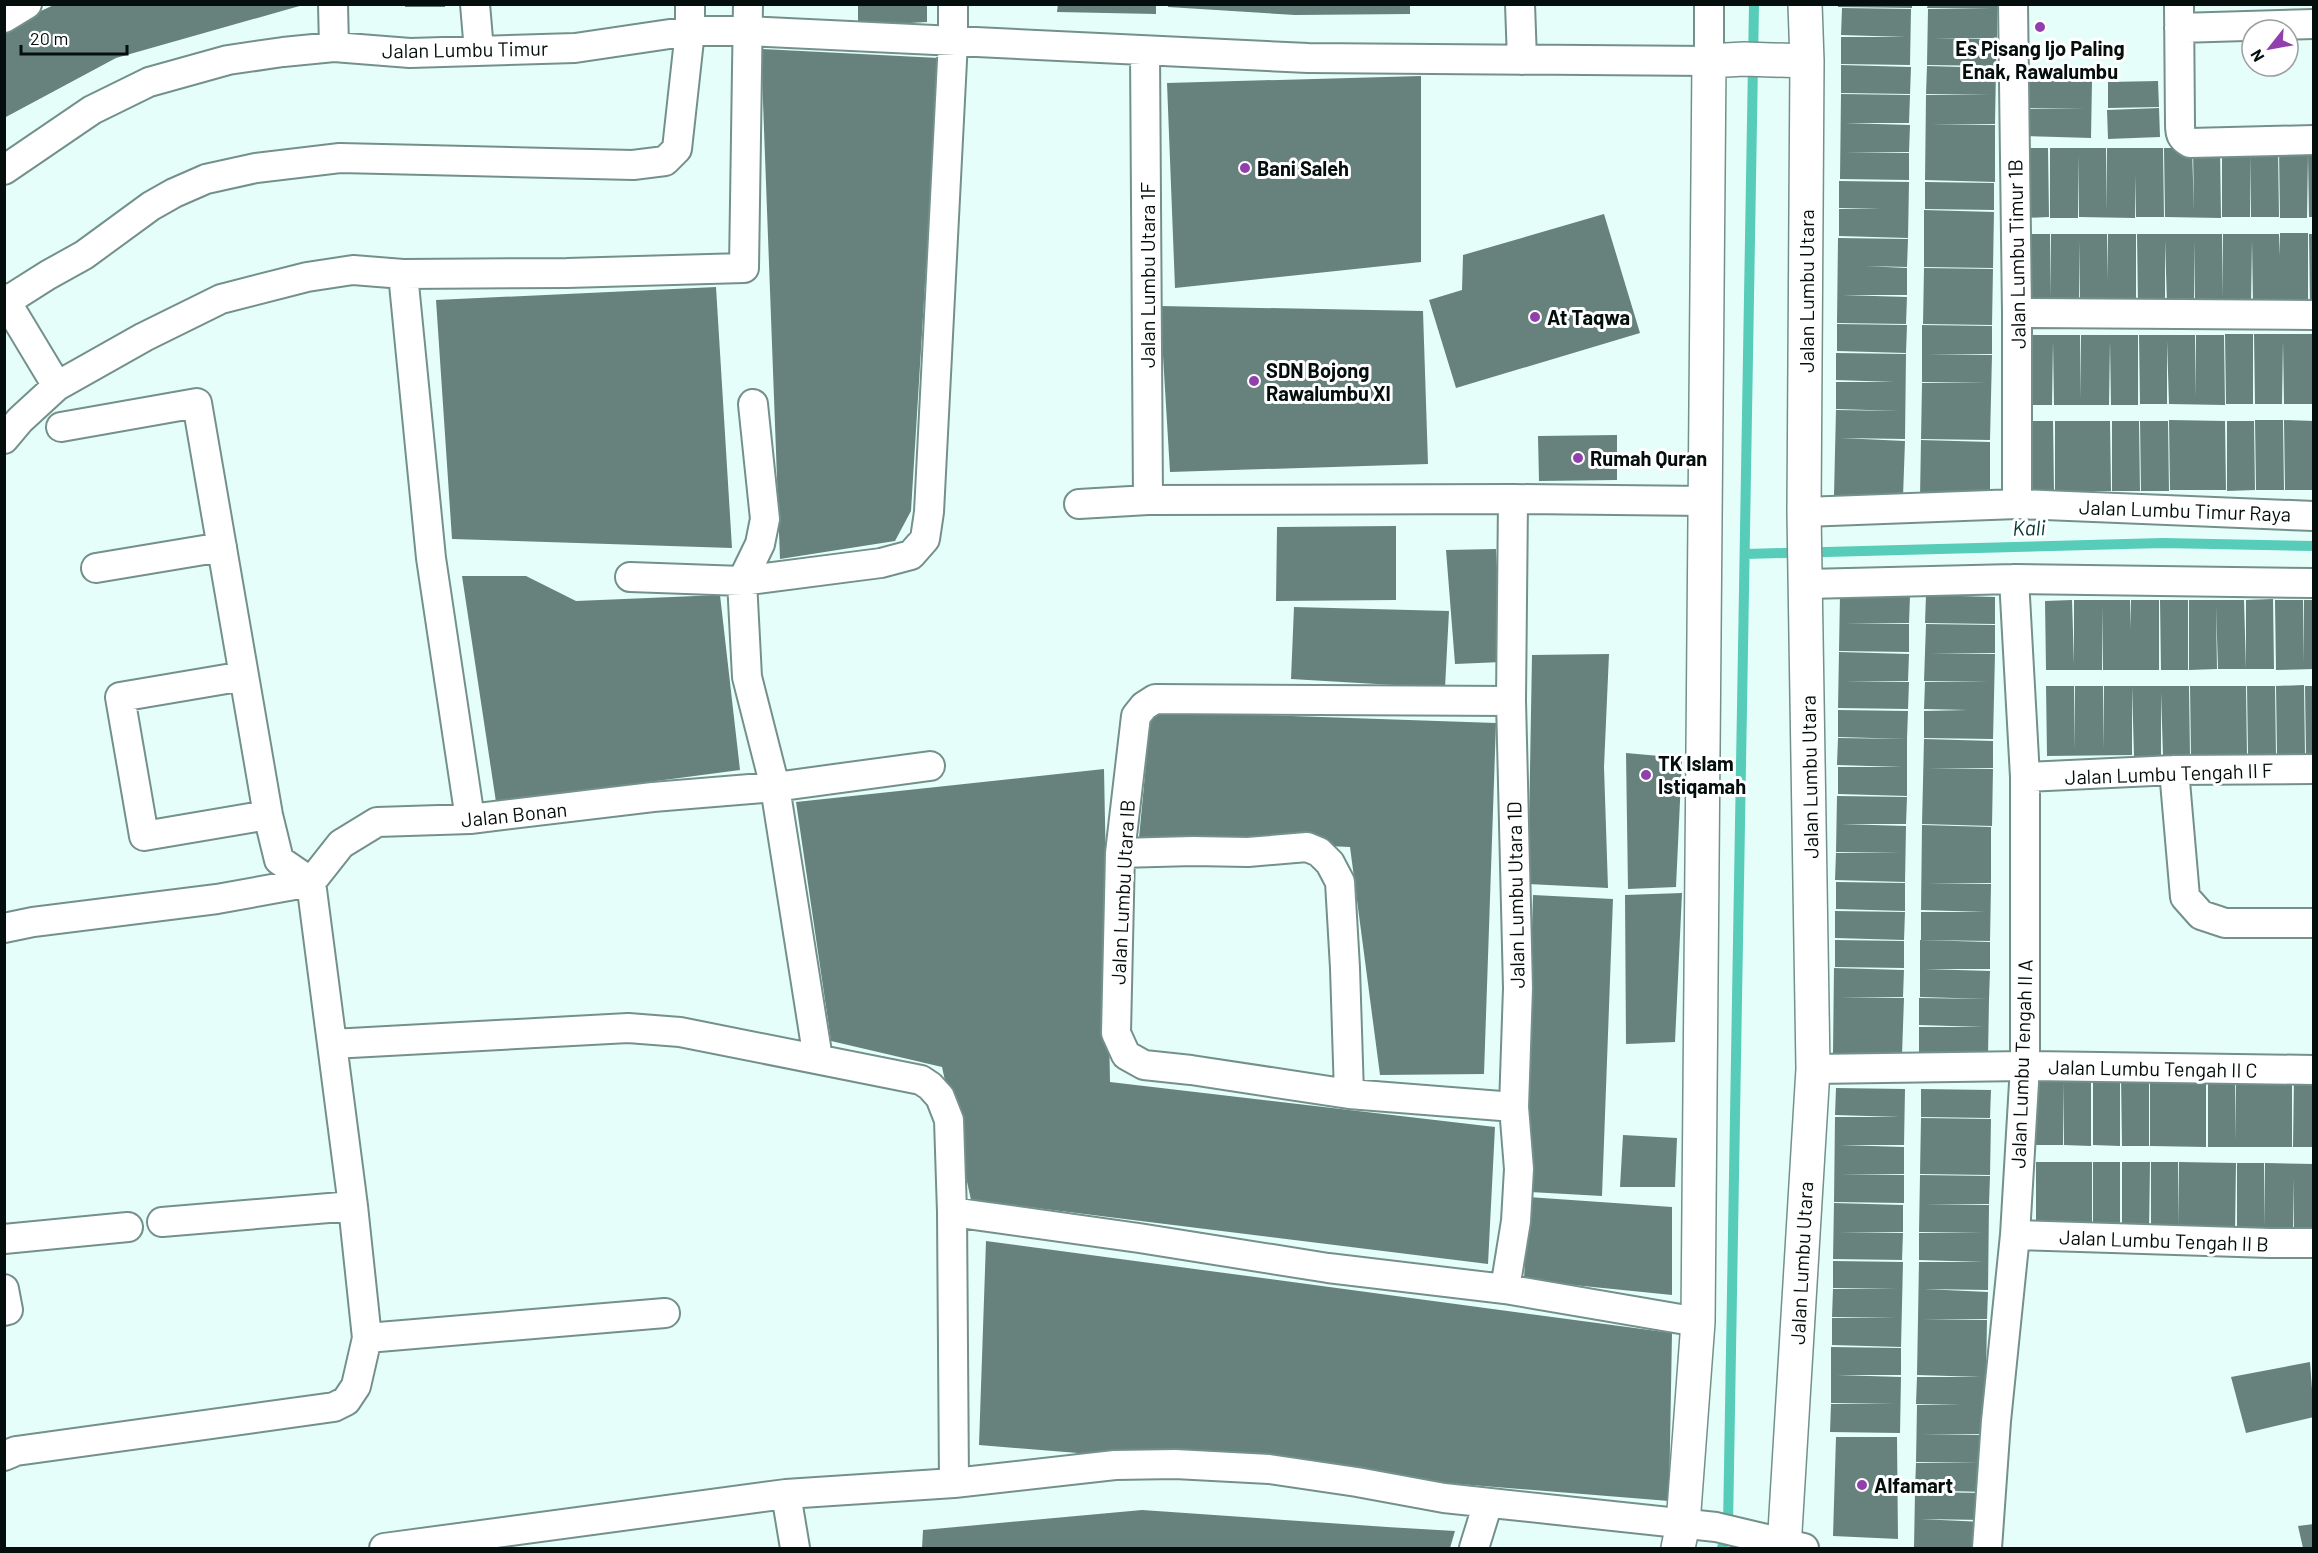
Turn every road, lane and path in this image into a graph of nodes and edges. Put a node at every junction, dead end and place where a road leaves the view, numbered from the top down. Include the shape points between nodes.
1 (27, 4) edge
2 (333, 4) edge
3 (475, 4) edge
4 (953, 4) edge
5 (1520, 4) edge
6 (1709, 4) edge
7 (1805, 4) edge
8 (2013, 4) edge
9 (2179, 16) edge
10 (4, 18) edge
11 (690, 18) edge
12 (747, 18) edge
13 (2313, 24) edge
14 (953, 41) junction
15 (334, 47) junction
16 (479, 51) junction
17 (1145, 51) junction
18 (1522, 60) junction
19 (1796, 60) junction
20 (1709, 61) junction
21 (2313, 140) edge
22 (4, 170) edge
23 (403, 274) junction
24 (6, 299) edge
25 (2017, 313) junction
26 (2313, 315) edge
27 (57, 386) junction
28 (753, 404) dead end
29 (61, 427) dead end
30 (4, 439) edge
31 (1513, 499) junction
32 (1148, 500) junction
33 (1706, 501) junction
34 (1079, 504) dead end
35 (2017, 504) junction
36 (2313, 516) edge
37 (1805, 523) junction
38 (222, 547) junction
39 (96, 568) dead end
40 (1807, 576) junction
41 (630, 577) dead end
42 (2014, 579) junction
43 (742, 581) junction
44 (2313, 583) edge
45 (244, 676) junction
46 (1510, 701) junction
47 (930, 766) dead end
48 (2174, 770) junction
49 (2313, 770) edge
50 (2025, 777) junction
51 (774, 787) junction
52 (268, 815) junction
53 (470, 819) junction
54 (1120, 853) junction
55 (311, 882) junction
56 (2313, 923) edge
57 (4, 928) edge
58 (332, 1044) junction
59 (818, 1059) junction
60 (2025, 1066) junction
61 (1813, 1069) junction
62 (2313, 1070) edge
63 (1349, 1094) junction
64 (1514, 1107) junction
65 (353, 1206) junction
66 (952, 1212) junction
67 (162, 1221) dead end
68 (128, 1227) dead end
69 (2015, 1235) junction
70 (4, 1239) edge
71 (2313, 1242) edge
72 (4, 1289) edge
73 (1504, 1289) junction
74 (4, 1311) edge
75 (665, 1313) dead end
76 (1698, 1322) junction
77 (367, 1338) junction
78 (4, 1456) edge
79 (954, 1483) junction
80 (786, 1494) junction
81 (1488, 1503) junction
82 (1681, 1536) edge
83 (1785, 1545) edge
84 (384, 1548) edge
85 (795, 1548) edge
86 (1474, 1548) edge
87 (1987, 1548) edge

1 - 10 street
2 - 15 street
3 - 16 street
4 - 14 street
5 - 18 street
6 - 20 street
7 - 19 street, Jalan Lumbu Utara
8 - 25 street, Jalan Lumbu Timur 1B
9 - 13 street
9 - 21 street via 2180,124 2184,140
11 - 12 street, Jalan Lumbu Timur
11 - 16 street, Jalan Lumbu Timur via 575,48
11 - 24 street via 677,149 664,161 633,165 340,158 256,168 206,179 174,193 84,255
12 - 14 street, Jalan Lumbu Timur
12 - 23 street via 744,268
14 - 17 street, Jalan Lumbu Timur
14 - 43 street via 925,540 910,555 881,562
15 - 16 street, Jalan Lumbu Timur via 410,53
15 - 22 street, Jalan Lumbu Timur via 228,60 149,82 92,110
17 - 18 street, Jalan Lumbu Timur via 1308,58
17 - 32 street, Jalan Lumbu Utara 1F
18 - 20 street, Jalan Lumbu Timur
19 - 20 street
19 - 37 street, Jalan Lumbu Utara
20 - 33 street
23 - 27 street via 353,270 307,277 221,299
23 - 53 street via 431,558
24 - 27 street
25 - 26 street
25 - 35 street, Jalan Lumbu Timur 1B
27 - 30 street
28 - 43 street via 765,519 760,544
29 - 38 street via 197,404
31 - 32 street
31 - 33 street
31 - 46 street, Jalan Lumbu Utara 1D
32 - 34 street
33 - 76 street
35 - 36 street, Jalan Lumbu Timur Raya
35 - 37 street, Jalan Lumbu Timur Raya
37 - 40 street, Jalan Lumbu Utara
38 - 39 street
38 - 45 street
40 - 42 street
40 - 61 street, Jalan Lumbu Utara
41 - 43 street
42 - 44 street
42 - 50 street, Jalan Lumbu Tengah II A
43 - 51 street via 747,677
45 - 52 street
45 - 52 street via 120,697 144,837
46 - 54 street, Jalan Lumbu Utara IB via 1155,699 1136,716
46 - 64 street, Jalan Lumbu Utara 1D via 1518,988
47 - 51 street, Jalan Bonan
48 - 49 street, Jalan Lumbu Tengah II F
48 - 50 street, Jalan Lumbu Tengah II F
48 - 56 street via 2185,897 2201,915 2225,922
50 - 60 street, Jalan Lumbu Tengah II A
51 - 53 street, Jalan Bonan
51 - 59 street
52 - 55 street via 279,860
53 - 55 street, Jalan Bonan via 377,822 342,844
54 - 63 street, Jalan Lumbu Utara IB via 1116,1034 1126,1055 1144,1065
54 - 63 street via 1248,852 1307,847 1330,863 1340,882
55 - 57 street via 218,899
55 - 58 street
58 - 59 street via 628,1028 680,1032
58 - 65 street
59 - 66 street via 921,1080 940,1097 949,1120
60 - 61 street, Jalan Lumbu Tengah II C
60 - 62 street, Jalan Lumbu Tengah II C
60 - 69 street, Jalan Lumbu Tengah II A
61 - 83 street, Jalan Lumbu Utara
63 - 64 street, Jalan Lumbu Utara IB
64 - 73 street, Jalan Lumbu Utara 1D via 1519,1169 1516,1221
65 - 67 street
65 - 77 street
66 - 73 street via 1328,1268
66 - 79 street
68 - 70 street
69 - 71 street, Jalan Lumbu Tengah II B
69 - 87 street, Jalan Lumbu Tengah II A
72 - 74 street via 8,1305
73 - 76 street
75 - 77 street
76 - 82 street
77 - 78 street via 356,1386 346,1401 334,1407 16,1451
79 - 80 street
79 - 81 street via 1115,1465 1218,1465 1269,1469
80 - 84 street
80 - 85 street
81 - 82 street via 1626,1516
81 - 86 street
82 - 83 street via 1716,1527

